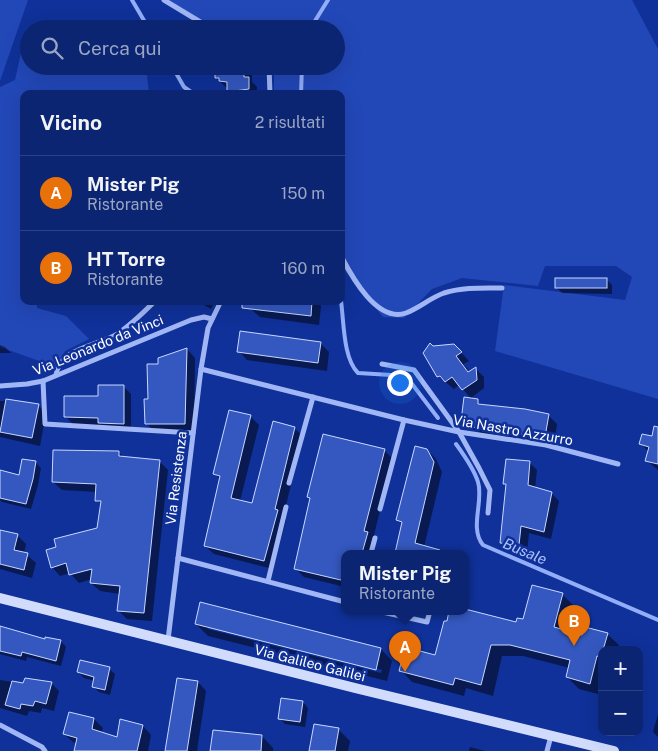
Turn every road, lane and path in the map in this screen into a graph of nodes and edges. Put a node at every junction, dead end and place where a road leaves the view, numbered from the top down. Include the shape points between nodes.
1 (164, 0) edge
2 (197, 20) edge
3 (269, 75) edge
4 (270, 90) edge
5 (345, 263) edge
6 (502, 288) dead end
7 (151, 305) edge
8 (219, 305) edge
9 (212, 319) junction
10 (382, 364) dead end
11 (200, 369) junction
12 (56, 375) junction
13 (43, 381) junction
14 (0, 386) edge
15 (313, 397) junction
16 (404, 420) junction
17 (459, 432) junction
18 (193, 433) junction
19 (618, 464) dead end
20 (289, 482) dead end
21 (286, 507) dead end
22 (380, 509) dead end
23 (488, 513) dead end
24 (375, 538) dead end
25 (372, 550) edge
26 (178, 558) junction
27 (268, 581) junction
28 (0, 598) edge
29 (341, 601) edge
30 (396, 615) edge
31 (429, 615) edge
32 (168, 640) junction
33 (0, 725) edge
34 (551, 736) junction
35 (44, 751) edge
36 (547, 751) edge
37 (614, 751) edge

1 - 2 street
3 - 4 street
5 - 6 street via 377,307 394,314 407,312 444,293 479,287
7 - 12 street via 115,335 68,356 56,369
8 - 9 street
9 - 11 street, Via Resistenza
9 - 12 street, Via Leonardo da Vinci via 191,320
10 - 17 street via 414,370
11 - 15 street, Via Nastro Azzurro
11 - 18 street, Via Resistenza
12 - 13 street, Via Leonardo da Vinci
13 - 14 street, Via Leonardo da Vinci
13 - 18 street via 45,424
15 - 16 street, Via Nastro Azzurro
15 - 20 street
16 - 17 street, Via Nastro Azzurro
16 - 22 street
17 - 19 street, Via Nastro Azzurro via 546,445
17 - 23 street via 490,490
18 - 26 street, Via Resistenza
21 - 27 street
24 - 25 street
26 - 27 street
26 - 32 street, Via Resistenza
27 - 29 street
28 - 32 main road, Via Galileo Galilei
30 - 31 street via 427,622
32 - 34 main road, Via Galileo Galilei
33 - 35 street
34 - 36 street
34 - 37 main road, Via Galileo Galilei

